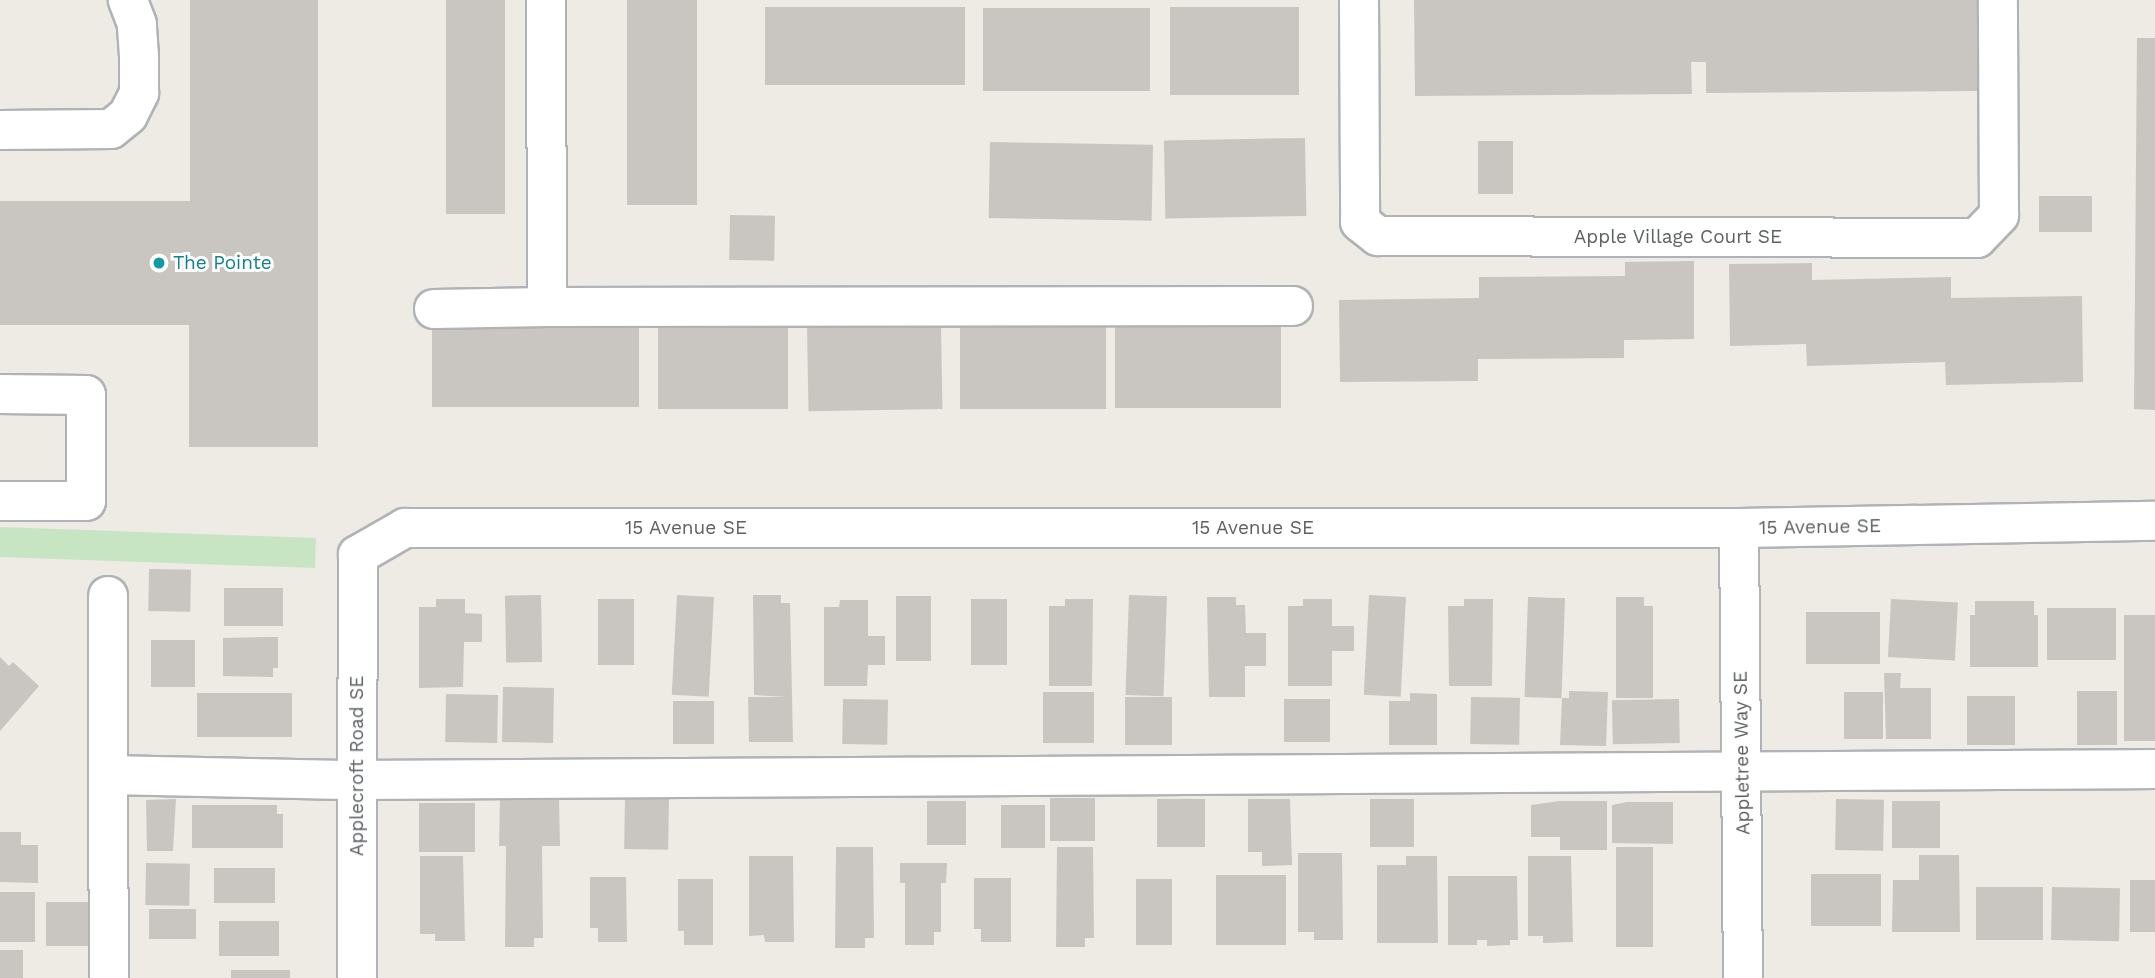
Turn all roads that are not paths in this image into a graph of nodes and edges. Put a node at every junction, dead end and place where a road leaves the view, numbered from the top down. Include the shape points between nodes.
1 (128, 0) edge
2 (547, 0) edge
3 (1359, 0) edge
4 (1998, 0) edge
5 (0, 130) edge
6 (1293, 306) dead end
7 (547, 307) junction
8 (434, 309) dead end
9 (0, 394) edge
10 (0, 501) edge
11 (2155, 521) edge
12 (1738, 528) junction
13 (358, 555) joint
14 (108, 596) dead end
15 (2155, 769) edge
16 (1742, 774) junction
17 (108, 775) junction
18 (357, 780) junction
19 (108, 978) edge
20 (357, 978) edge
21 (1743, 978) edge

1 - 5 street via 139,56 139,93 128,115 111,129
2 - 7 street
3 - 4 street, Apple Village Court SE via 1360,222 1378,236 1935,238 1977,238 1999,215
6 - 7 street
7 - 8 street
9 - 10 street via 86,395 86,501
11 - 12 street, 15 Avenue SE
12 - 13 street, 15 Avenue SE via 405,528
12 - 16 street, Appletree Way SE
13 - 18 street, Applecroft Road SE
14 - 17 street
15 - 16 street
16 - 18 street
16 - 21 street, Appletree Way SE
17 - 18 street
17 - 19 street
18 - 20 street, Applecroft Road SE

